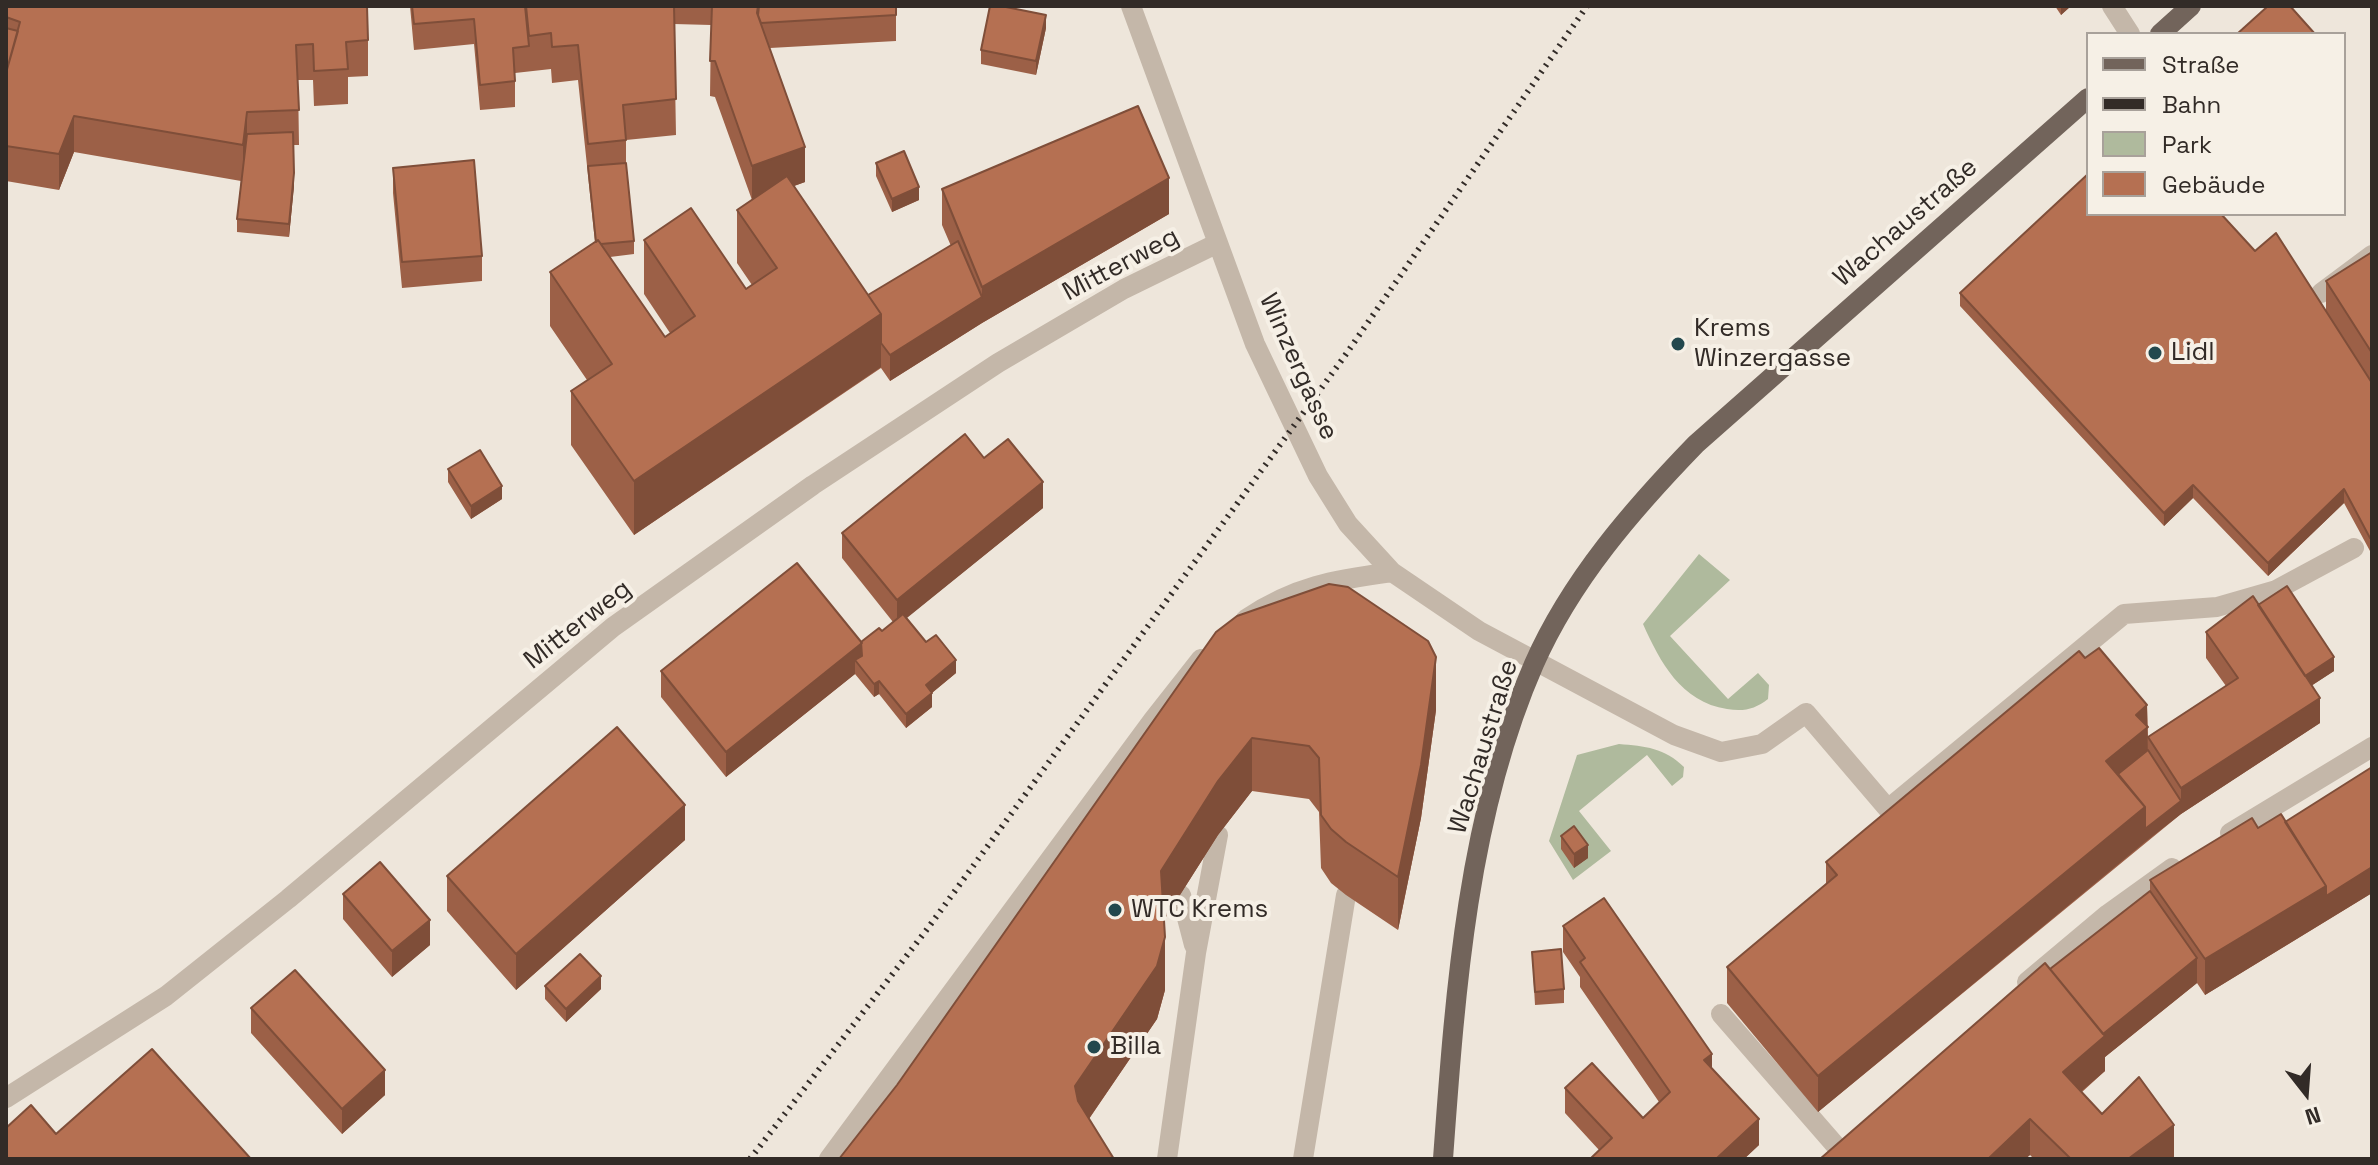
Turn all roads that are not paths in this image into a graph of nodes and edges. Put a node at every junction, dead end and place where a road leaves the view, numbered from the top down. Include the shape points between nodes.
1 (1131, 6) edge
2 (2112, 6) edge
3 (2191, 6) edge
4 (2129, 32) edge
5 (2162, 32) edge
6 (2086, 100) edge
7 (1218, 243) junction
8 (2372, 255) edge
9 (2321, 293) dead end
10 (2354, 548) dead end
11 (1392, 572) junction
12 (1233, 628) edge
13 (1213, 647) edge
14 (1535, 663) junction
15 (1153, 720) junction
16 (1154, 747) edge
17 (2372, 747) edge
18 (1218, 835) edge
19 (2216, 841) edge
20 (2192, 856) edge
21 (1181, 895) edge
22 (1346, 895) edge
23 (1196, 953) junction
24 (2016, 991) edge
25 (1721, 1014) dead end
26 (6, 1098) edge
27 (1835, 1147) edge
28 (829, 1159) edge
29 (1167, 1159) edge
30 (1303, 1159) edge
31 (1443, 1159) edge

1 - 7 street, Winzergasse
2 - 4 street
3 - 5 main road
6 - 14 main road, Wachaustraße via 1674,467 1610,540
7 - 11 street, Winzergasse via 1255,344 1318,476 1348,524
7 - 26 street, Mitterweg via 1124,289 998,363 813,485 613,627 166,996
8 - 9 street
10 - 14 street, Winzergasse via 2276,590 2217,607 2124,614 1888,809 1806,713 1762,744 1721,752 1674,735
11 - 12 street via 1327,581 1274,600
11 - 14 street, Winzergasse
13 - 15 street
14 - 31 main road, Wachaustraße via 1512,725 1472,883 1452,1035
15 - 16 street
15 - 28 street
17 - 19 street
18 - 23 street
20 - 24 street via 2108,914
21 - 23 street
22 - 30 street
23 - 29 street
25 - 27 street

